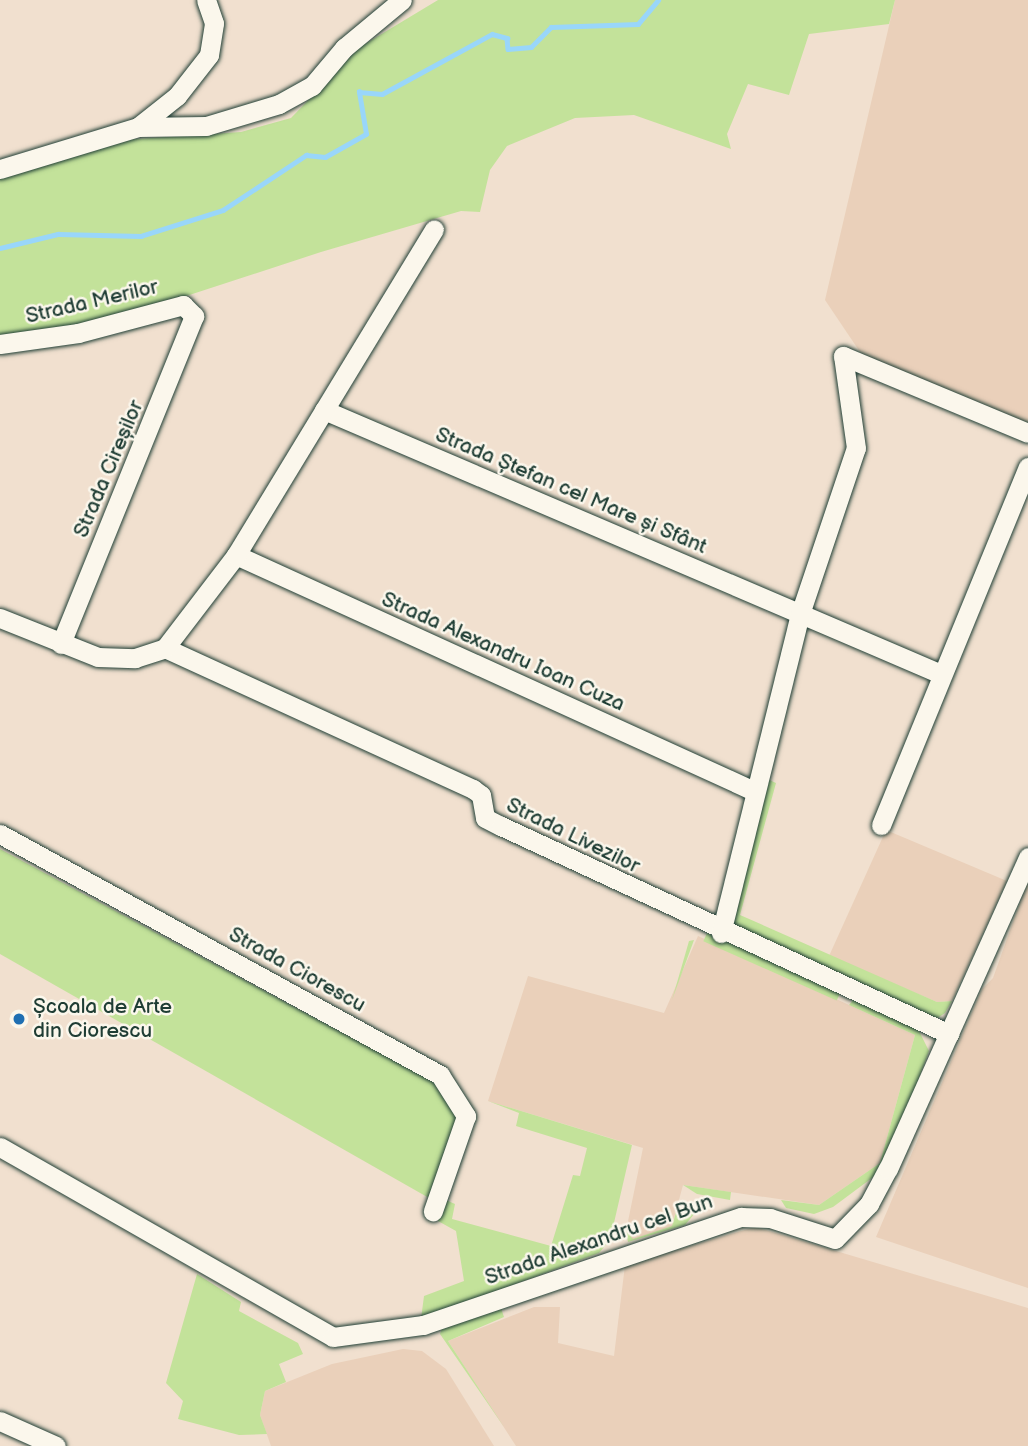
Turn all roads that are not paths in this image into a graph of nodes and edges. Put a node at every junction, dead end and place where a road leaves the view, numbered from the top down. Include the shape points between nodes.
1 (206, 0) edge
2 (402, 0) edge
3 (138, 127) junction
4 (0, 169) edge
5 (434, 229) dead end
6 (192, 310) joint
7 (0, 344) edge
8 (324, 410) junction
9 (1028, 433) edge
10 (1028, 467) edge
11 (236, 555) junction
12 (800, 614) junction
13 (0, 618) edge
14 (61, 644) junction
15 (165, 648) junction
16 (941, 674) junction
17 (752, 790) junction
18 (880, 825) dead end
19 (0, 834) edge
20 (1028, 857) edge
21 (721, 933) junction
22 (949, 1034) junction
23 (0, 1147) edge
24 (433, 1211) dead end
25 (0, 1421) edge
26 (56, 1446) edge

1 - 3 street via 214,23 208,55 177,96
2 - 3 street via 344,48 312,86 279,104 206,125
3 - 4 street
5 - 8 street
6 - 7 street, Strada Merilor via 173,306 78,333
6 - 14 street, Strada Cireșilor via 176,368
8 - 11 street
8 - 12 street, Strada Ștefan cel Mare și Sfânt
9 - 12 street via 843,356 856,448
10 - 16 street
11 - 15 street
11 - 17 street, Strada Alexandru Ioan Cuza
12 - 16 street, Strada Ștefan cel Mare și Sfânt
12 - 17 street
13 - 14 street
14 - 15 street via 119,660
15 - 21 street, Strada Livezilor via 473,789 481,794 485,818
16 - 18 street
17 - 21 street
19 - 24 street, Strada Ciorescu via 440,1075 466,1116
20 - 22 street, Strada Alexandru cel Bun
21 - 22 street, Strada Livezilor
22 - 23 street, Strada Alexandru cel Bun via 869,1204 835,1239 770,1217 741,1217 372,1337 333,1337 312,1329
25 - 26 street

